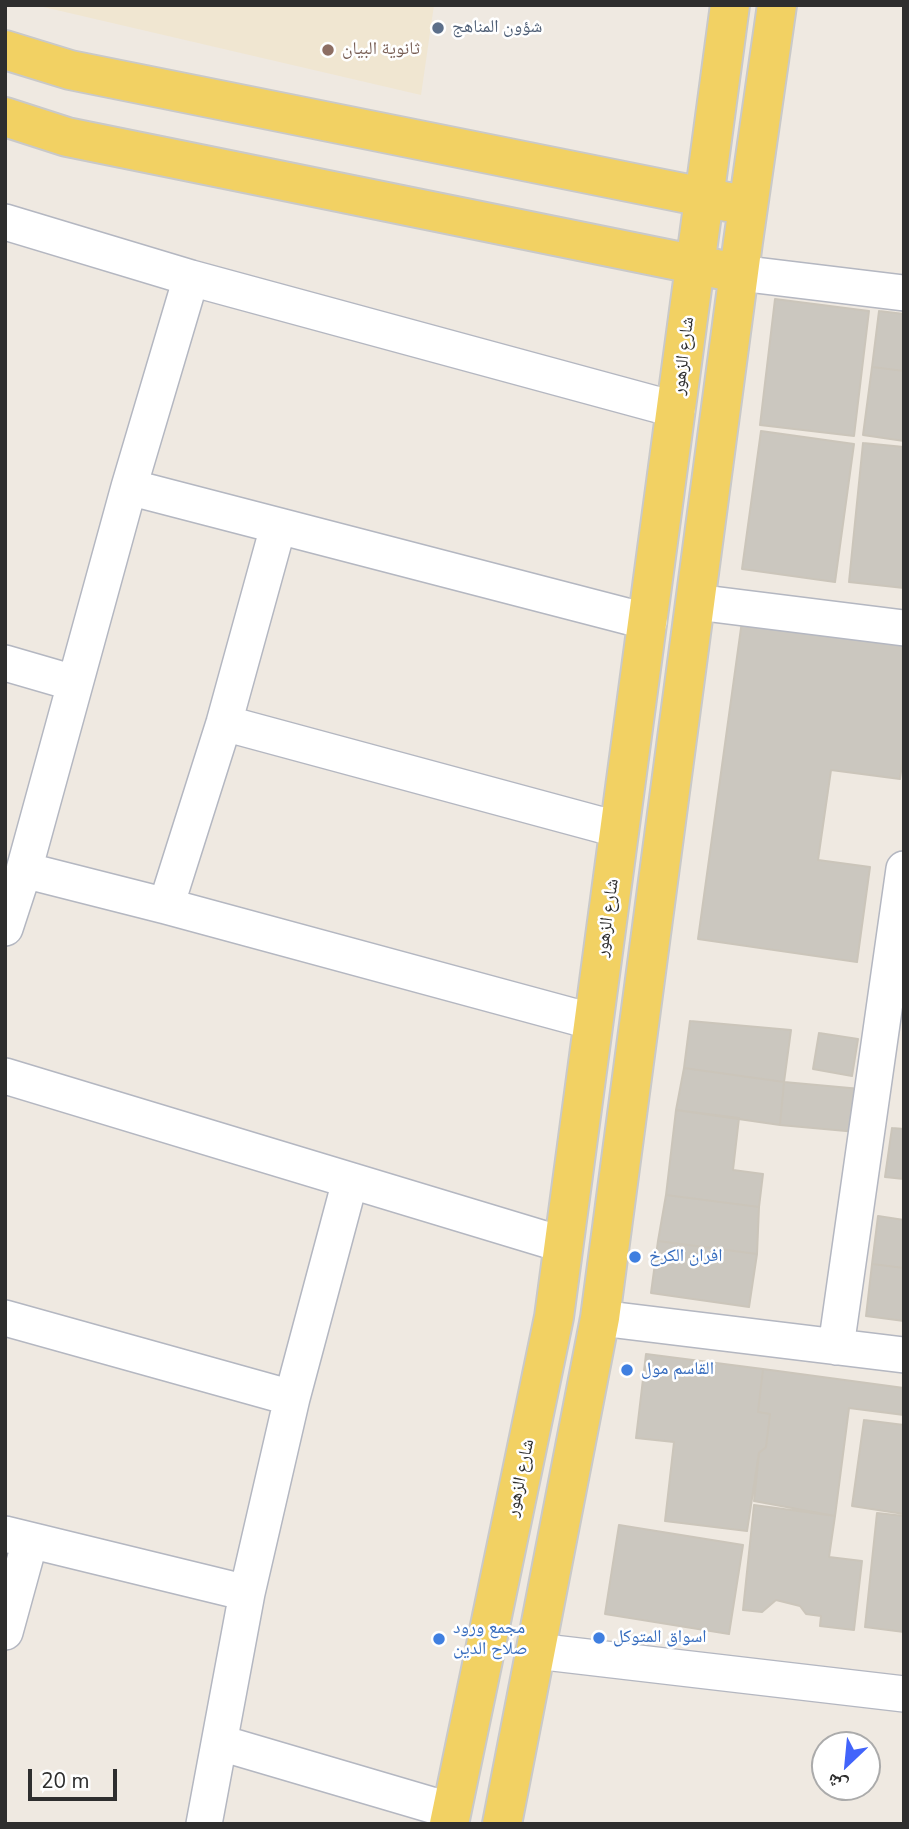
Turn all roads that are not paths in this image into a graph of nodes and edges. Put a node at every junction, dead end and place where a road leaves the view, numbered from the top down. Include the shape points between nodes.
1 (730, 5) edge
2 (778, 5) edge
3 (5, 50) edge
4 (5, 117) edge
5 (703, 197) junction
6 (747, 206) junction
7 (5, 222) edge
8 (695, 265) junction
9 (739, 273) junction
10 (191, 278) junction
11 (904, 293) edge
12 (677, 410) junction
13 (129, 487) junction
14 (278, 527) junction
15 (695, 601) junction
16 (649, 622) junction
17 (904, 628) edge
18 (5, 663) edge
19 (74, 683) junction
20 (225, 723) junction
21 (620, 830) junction
22 (904, 869) edge
23 (24, 870) junction
24 (166, 906) junction
25 (5, 928) edge
26 (592, 1040) junction
27 (634, 1067) junction
28 (5, 1076) edge
29 (350, 1181) junction
30 (564, 1245) junction
31 (5, 1318) edge
32 (600, 1318) junction
33 (836, 1347) junction
34 (904, 1355) edge
35 (292, 1398) junction
36 (18, 1537) edge
37 (247, 1593) junction
38 (5, 1632) edge
39 (536, 1651) junction
40 (904, 1694) edge
41 (220, 1743) junction
42 (451, 1817) edge
43 (204, 1824) edge
44 (502, 1824) edge

1 - 5 main road, شارع الزهور
2 - 6 main road
3 - 5 main road via 71,70
4 - 8 main road via 67,137
5 - 6 main road
5 - 8 main road, شارع الزهور
6 - 9 main road
7 - 10 street
8 - 9 main road
8 - 12 main road, شارع الزهور
9 - 11 street
9 - 15 main road
10 - 12 street
10 - 13 street
12 - 16 main road, شارع الزهور
13 - 14 street
13 - 19 street
14 - 16 street
14 - 20 street
15 - 17 street
15 - 27 main road
16 - 21 main road, شارع الزهور
18 - 19 street
19 - 23 street
20 - 21 street
20 - 24 street
21 - 26 main road, شارع الزهور
22 - 33 street
23 - 24 street
23 - 25 street
24 - 26 street
26 - 27 main road
26 - 30 main road, شارع الزهور
27 - 32 main road
28 - 29 street
29 - 30 street
29 - 35 street
30 - 42 main road, شارع الزهور via 554,1317
31 - 35 street
32 - 33 street
32 - 39 main road
33 - 34 street
35 - 37 street
36 - 37 street
36 - 38 street
37 - 41 street
39 - 40 street
39 - 44 main road
41 - 42 street
41 - 43 street

